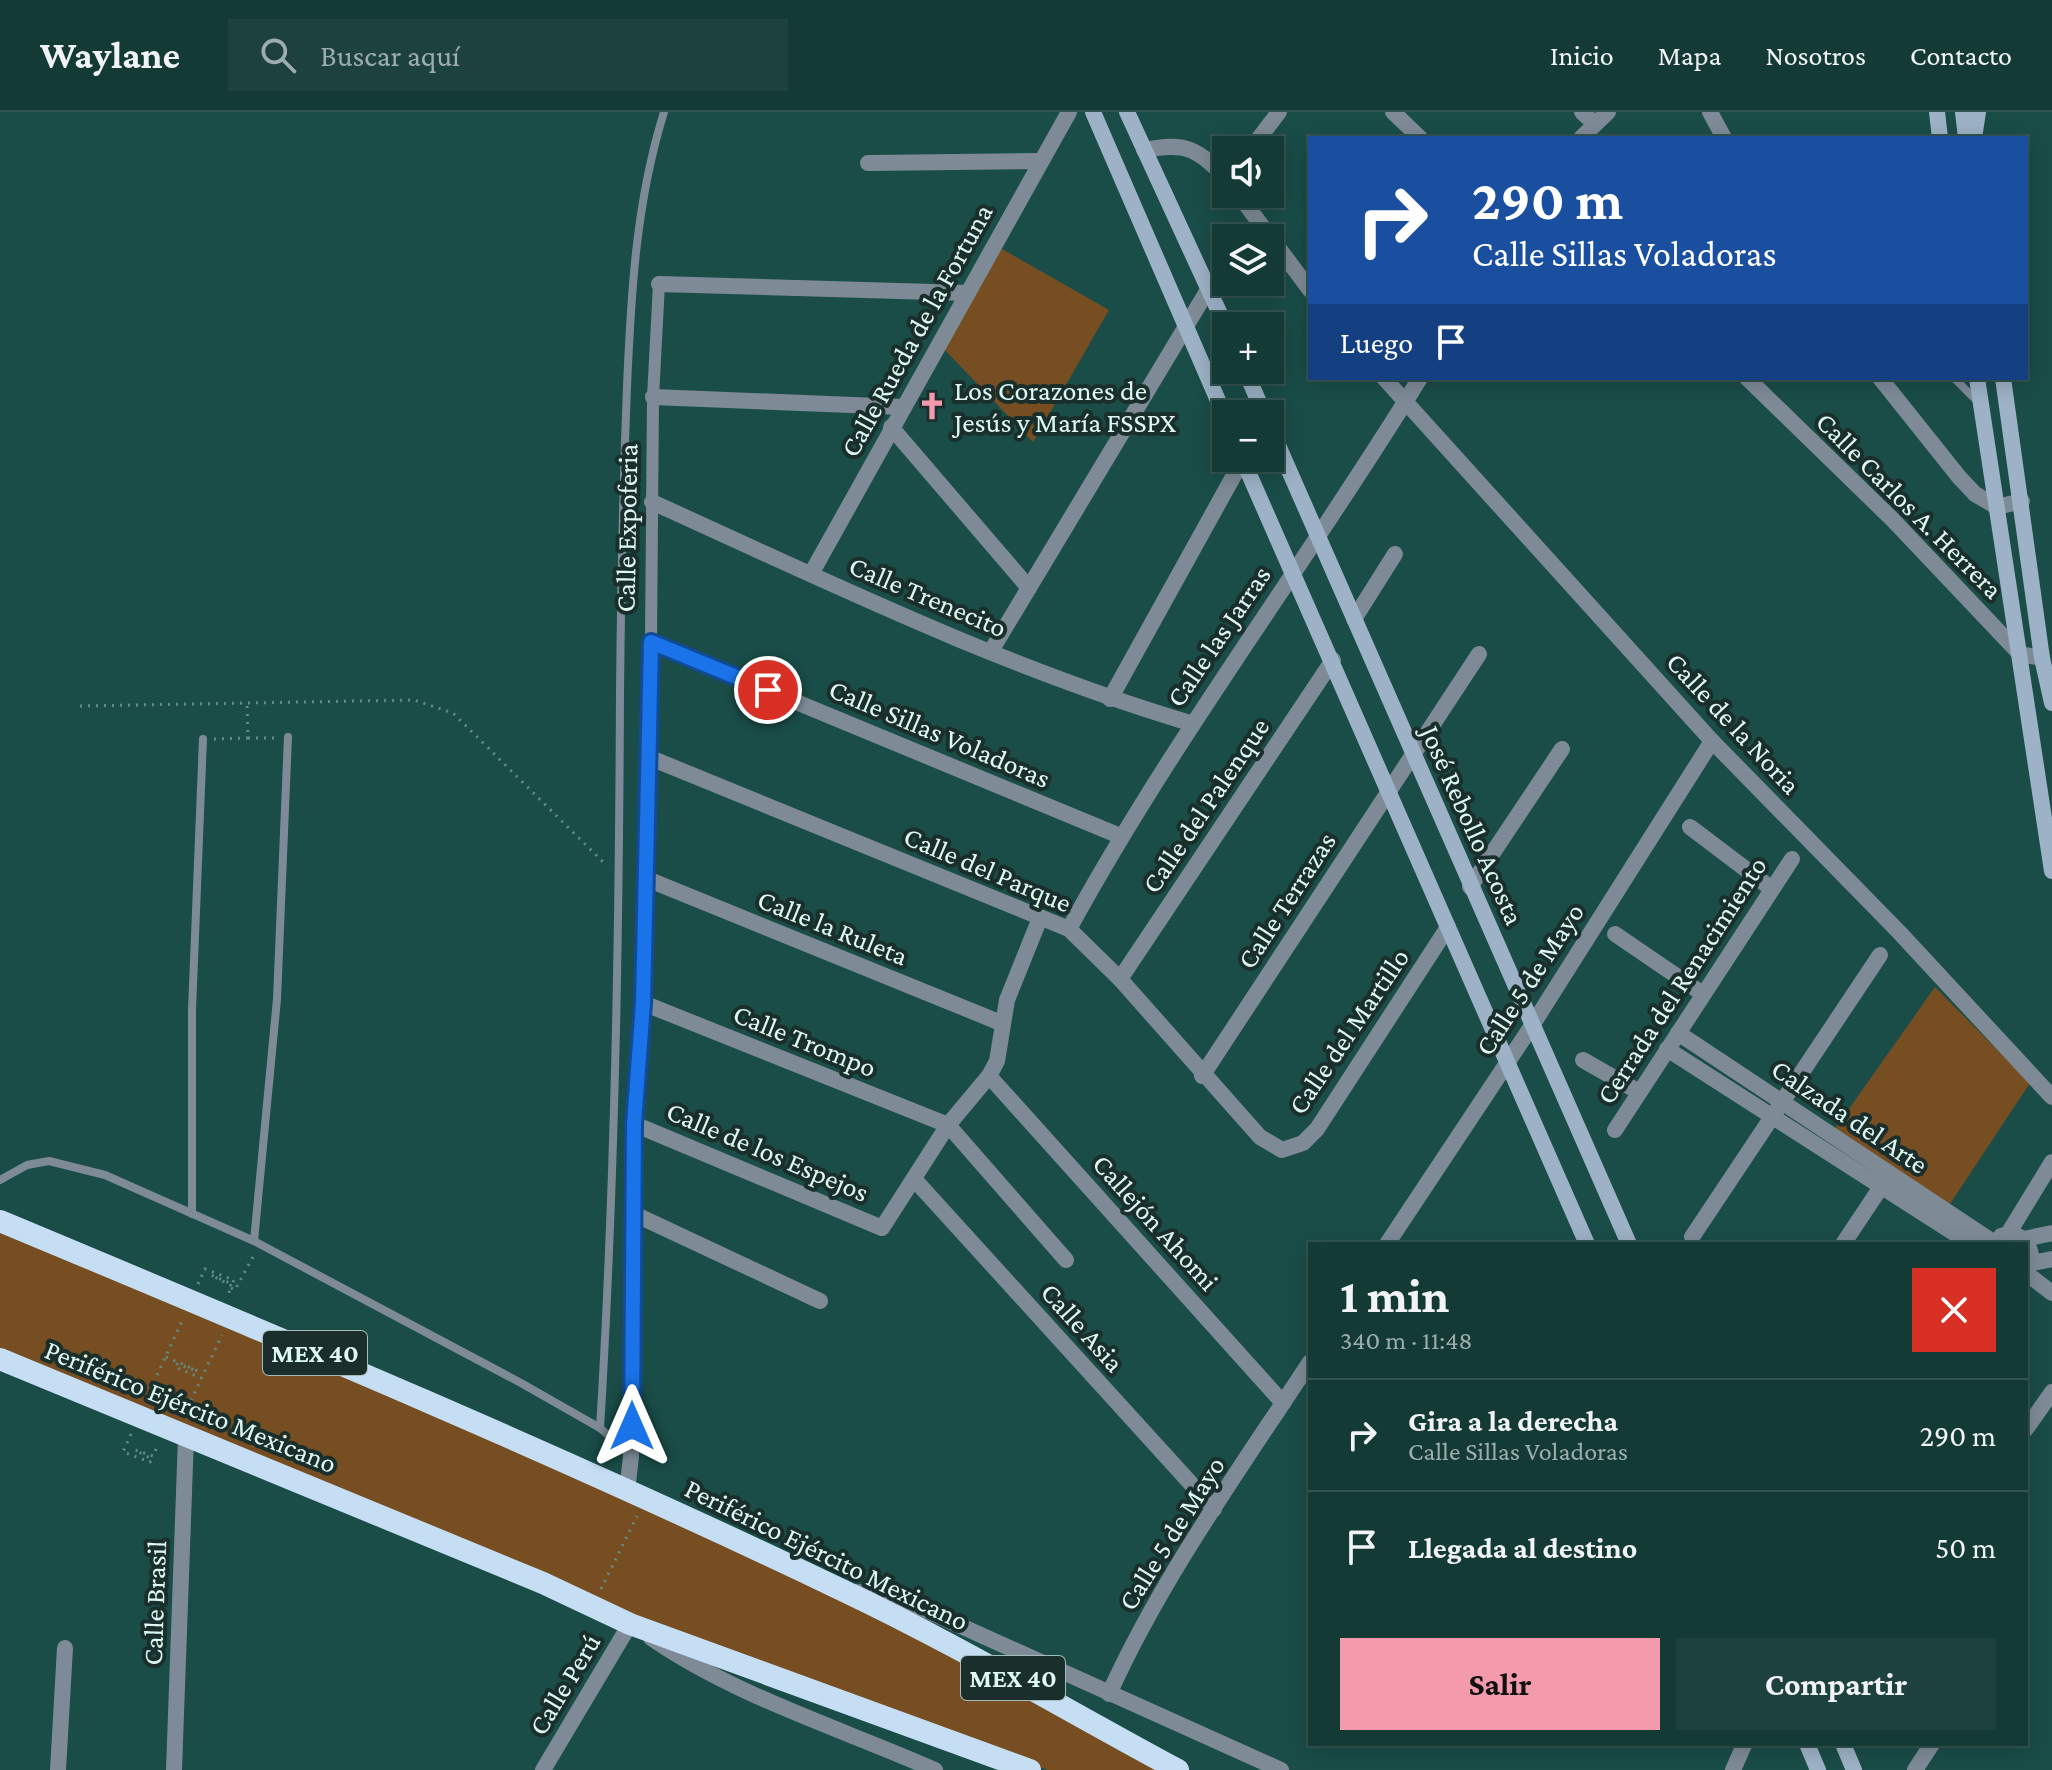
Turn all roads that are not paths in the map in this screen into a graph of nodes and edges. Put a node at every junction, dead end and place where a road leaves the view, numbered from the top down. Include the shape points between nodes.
1 (664, 112) edge
2 (1069, 112) edge
3 (1093, 112) edge
4 (1127, 112) edge
5 (1279, 112) edge
6 (1393, 112) edge
7 (1608, 112) edge
8 (1710, 112) edge
9 (1937, 112) edge
10 (1963, 112) edge
11 (1978, 112) edge
12 (1588, 118) edge
13 (1412, 135) edge
14 (1261, 136) edge
15 (1723, 136) edge
16 (1940, 136) edge
17 (1966, 136) edge
18 (1974, 136) edge
19 (1144, 150) junction
20 (1040, 161) junction
21 (868, 163) dead end
22 (1212, 167) edge
23 (1249, 208) edge
24 (659, 284) joint
25 (1308, 285) edge
26 (1209, 288) junction
27 (967, 293) junction
28 (1219, 312) edge
29 (1185, 324) junction
30 (1386, 380) edge
31 (1419, 380) edge
32 (1749, 380) edge
33 (1882, 380) edge
34 (1956, 380) edge
35 (1977, 380) edge
36 (2003, 380) edge
37 (653, 397) junction
38 (1218, 400) edge
39 (1405, 402) junction
40 (1982, 405) junction
41 (902, 407) junction
42 (891, 427) junction
43 (1284, 458) edge
44 (1234, 472) edge
45 (1248, 472) edge
46 (2022, 501) junction
47 (652, 502) junction
48 (1997, 507) junction
49 (1318, 535) junction
50 (1395, 554) dead end
51 (1293, 570) junction
52 (811, 574) junction
53 (1029, 588) junction
54 (1354, 619) junction
55 (651, 642) junction
56 (991, 651) junction
57 (1479, 654) dead end
58 (2020, 654) junction
59 (2042, 658) junction
60 (1333, 660) junction
61 (2052, 698) edge
62 (1110, 699) junction
63 (1190, 723) junction
64 (288, 737) road end
65 (203, 739) road end
66 (1712, 741) junction
67 (1562, 749) dead end
68 (1413, 752) junction
69 (648, 757) junction
70 (1388, 789) junction
71 (1690, 827) dead end
72 (1120, 836) junction
73 (1792, 859) dead end
74 (2052, 871) edge
75 (647, 879) junction
76 (1470, 887) junction
77 (1772, 889) junction
78 (1040, 918) junction
79 (1448, 927) junction
80 (1069, 929) junction
81 (1615, 934) dead end
82 (1880, 955) dead end
83 (1120, 979) junction
84 (1703, 994) junction
85 (643, 1003) junction
86 (1001, 1023) junction
87 (1533, 1024) junction
88 (1678, 1033) junction
89 (1667, 1049) junction
90 (1583, 1060) dead end
91 (1508, 1061) junction
92 (989, 1076) junction
93 (1202, 1076) junction
94 (1639, 1092) junction
95 (2052, 1097) edge
96 (1782, 1102) junction
97 (1772, 1116) junction
98 (634, 1124) junction
99 (948, 1125) junction
100 (1615, 1130) dead end
101 (1282, 1150) joint
102 (2052, 1162) edge
103 (914, 1179) junction
104 (0, 1180) edge
105 (1886, 1180) junction
106 (632, 1213) junction
107 (192, 1214) junction
108 (0, 1221) edge
109 (2052, 1233) edge
110 (1692, 1237) dead end
111 (2004, 1240) edge
112 (1388, 1242) edge
113 (1586, 1242) edge
114 (1628, 1242) edge
115 (1844, 1242) edge
116 (1968, 1242) edge
117 (257, 1243) junction
118 (2052, 1259) edge
119 (1066, 1260) dead end
120 (2028, 1268) edge
121 (2028, 1269) edge
122 (2052, 1293) edge
123 (820, 1301) dead end
124 (0, 1359) edge
125 (1308, 1365) edge
126 (2052, 1392) edge
127 (1283, 1403) junction
128 (2028, 1426) edge
129 (600, 1428) junction
130 (176, 1433) junction
131 (631, 1456) junction
132 (636, 1496) junction
133 (1214, 1509) junction
134 (846, 1591) junction
135 (630, 1624) junction
136 (65, 1648) dead end
137 (1109, 1694) junction
138 (1744, 1746) edge
139 (1808, 1746) edge
140 (1844, 1746) edge
141 (1931, 1746) edge
142 (58, 1770) edge
143 (174, 1770) edge
144 (543, 1770) edge
145 (935, 1770) edge
146 (1030, 1770) edge
147 (1178, 1770) edge
148 (1281, 1770) edge
149 (1733, 1770) edge
150 (1818, 1770) edge
151 (1854, 1770) edge
152 (1915, 1770) edge

1 - 129 lane via 649,160 633,256 622,505 612,1228
2 - 20 street, Calle Rueda de la Fortuna
3 - 29 main road
4 - 19 main road
5 - 14 street
6 - 13 street
7 - 12 street
8 - 15 street
9 - 16 main road
10 - 17 main road
11 - 18 main road
19 - 22 street via 1189,148
19 - 26 main road
20 - 21 street
20 - 27 street, Calle Rueda de la Fortuna
23 - 25 street
24 - 27 street
24 - 37 street, Calle Expoferia
26 - 28 main road
26 - 29 street
27 - 41 street, Calle Rueda de la Fortuna
29 - 38 main road
29 - 53 street
30 - 39 street, Calle de la Noria
31 - 39 street, Calle las Jarras
32 - 58 street, Calle Carlos A. Herrera
33 - 48 street via 1975,494
34 - 40 lane
35 - 40 main road
36 - 46 main road
37 - 41 street
37 - 47 street, Calle Expoferia
39 - 49 street, Calle las Jarras
39 - 66 street, Calle de la Noria
40 - 48 main road
41 - 42 street, Calle Rueda de la Fortuna
42 - 52 street, Calle Rueda de la Fortuna
42 - 53 street
43 - 49 main road, José Rebollo Acosta
44 - 62 street
45 - 51 main road
46 - 48 street
46 - 59 main road
47 - 52 street, Calle Trenecito
47 - 55 street, Calle Expoferia
48 - 58 main road
49 - 51 street, Calle las Jarras
49 - 54 main road, José Rebollo Acosta
50 - 54 street
51 - 60 main road
51 - 63 street, Calle las Jarras
52 - 56 street, Calle Trenecito
53 - 56 street
54 - 68 main road, José Rebollo Acosta
55 - 69 street, Calle Expoferia
55 - 72 street, Calle Sillas Voladoras
56 - 62 street, Calle Trenecito
57 - 68 street, Calle Terrazas
58 - 59 street
58 - 74 main road
59 - 61 main road
60 - 70 main road
60 - 83 street, Calle del Palenque
62 - 63 street, Calle Trenecito
63 - 72 street, Calle las Jarras
64 - 117 lane via 277,999
65 - 107 lane via 192,1010
66 - 87 street, Calle 5 de Mayo
66 - 95 street, Calle de la Noria
67 - 76 street
68 - 70 street, Calle Terrazas
68 - 76 main road, José Rebollo Acosta
69 - 75 street, Calle Expoferia
69 - 78 street, Calle del Parque
70 - 79 main road
70 - 93 street, Calle Terrazas
71 - 77 street
72 - 80 street, Calle las Jarras
73 - 77 street, Cerrada del Renacimiento
75 - 85 street, Calle Expoferia
75 - 86 street, Calle la Ruleta
76 - 87 main road, José Rebollo Acosta
77 - 84 street, Cerrada del Renacimiento
78 - 80 street, Calle del Parque
78 - 86 street
79 - 91 main road
79 - 101 street, Calle del Martillo via 1317,1129 1303,1143
80 - 83 street, Calle del Parque
81 - 84 street
82 - 96 street
83 - 93 street, Calle del Parque
84 - 88 street, Cerrada del Renacimiento
85 - 98 street, Calle Expoferia
85 - 99 street, Calle Trompo
86 - 92 street via 997,1061
87 - 91 street, Calle 5 de Mayo
87 - 114 main road, José Rebollo Acosta
88 - 89 street, Cerrada del Renacimiento
88 - 96 street, Calzada del Arte
89 - 94 street, Cerrada del Renacimiento
89 - 97 street, Calzada del Arte
90 - 94 street
91 - 112 street, Calle 5 de Mayo
91 - 113 main road
92 - 99 street
92 - 127 street, Callejón Ahomi
93 - 101 street, Calle del Parque via 1260,1137
94 - 100 street, Cerrada del Renacimiento
96 - 97 street
96 - 105 street, Calzada del Arte
97 - 105 street, Calzada del Arte
97 - 110 street
98 - 103 street, Calle de los Espejos via 882,1228
98 - 106 street, Calle Expoferia
99 - 103 street
99 - 119 street
102 - 111 street
103 - 133 street, Calle Asia
104 - 107 lane via 27,1165 49,1161 105,1175
105 - 111 street, Calzada del Arte
105 - 115 street
105 - 116 street, Calzada del Arte
106 - 123 street
106 - 131 street, Calle Expoferia
107 - 117 lane
108 - 132 highway, Periférico Ejército Mexicano / MEX 40 via 226,1314
109 - 111 street
117 - 129 lane
118 - 120 street
121 - 122 street
124 - 130 highway, Periférico Ejército Mexicano
125 - 127 street, Calle 5 de Mayo
126 - 128 street
127 - 133 street, Calle 5 de Mayo
129 - 131 lane
130 - 135 highway, Periférico Ejército Mexicano
130 - 143 street, Calle Brasil
131 - 132 street, Calle Expoferia
132 - 134 highway, Periférico Ejército Mexicano / MEX 40
133 - 137 street, Calle 5 de Mayo via 1129,1650
134 - 137 street via 903,1600
134 - 147 highway, Periférico Ejército Mexicano / MEX 40
135 - 144 street, Calle Perú
135 - 145 street via 692,1665
135 - 146 highway, Periférico Ejército Mexicano
136 - 142 street
137 - 148 street
138 - 149 street
139 - 150 main road
140 - 151 main road
141 - 152 street

